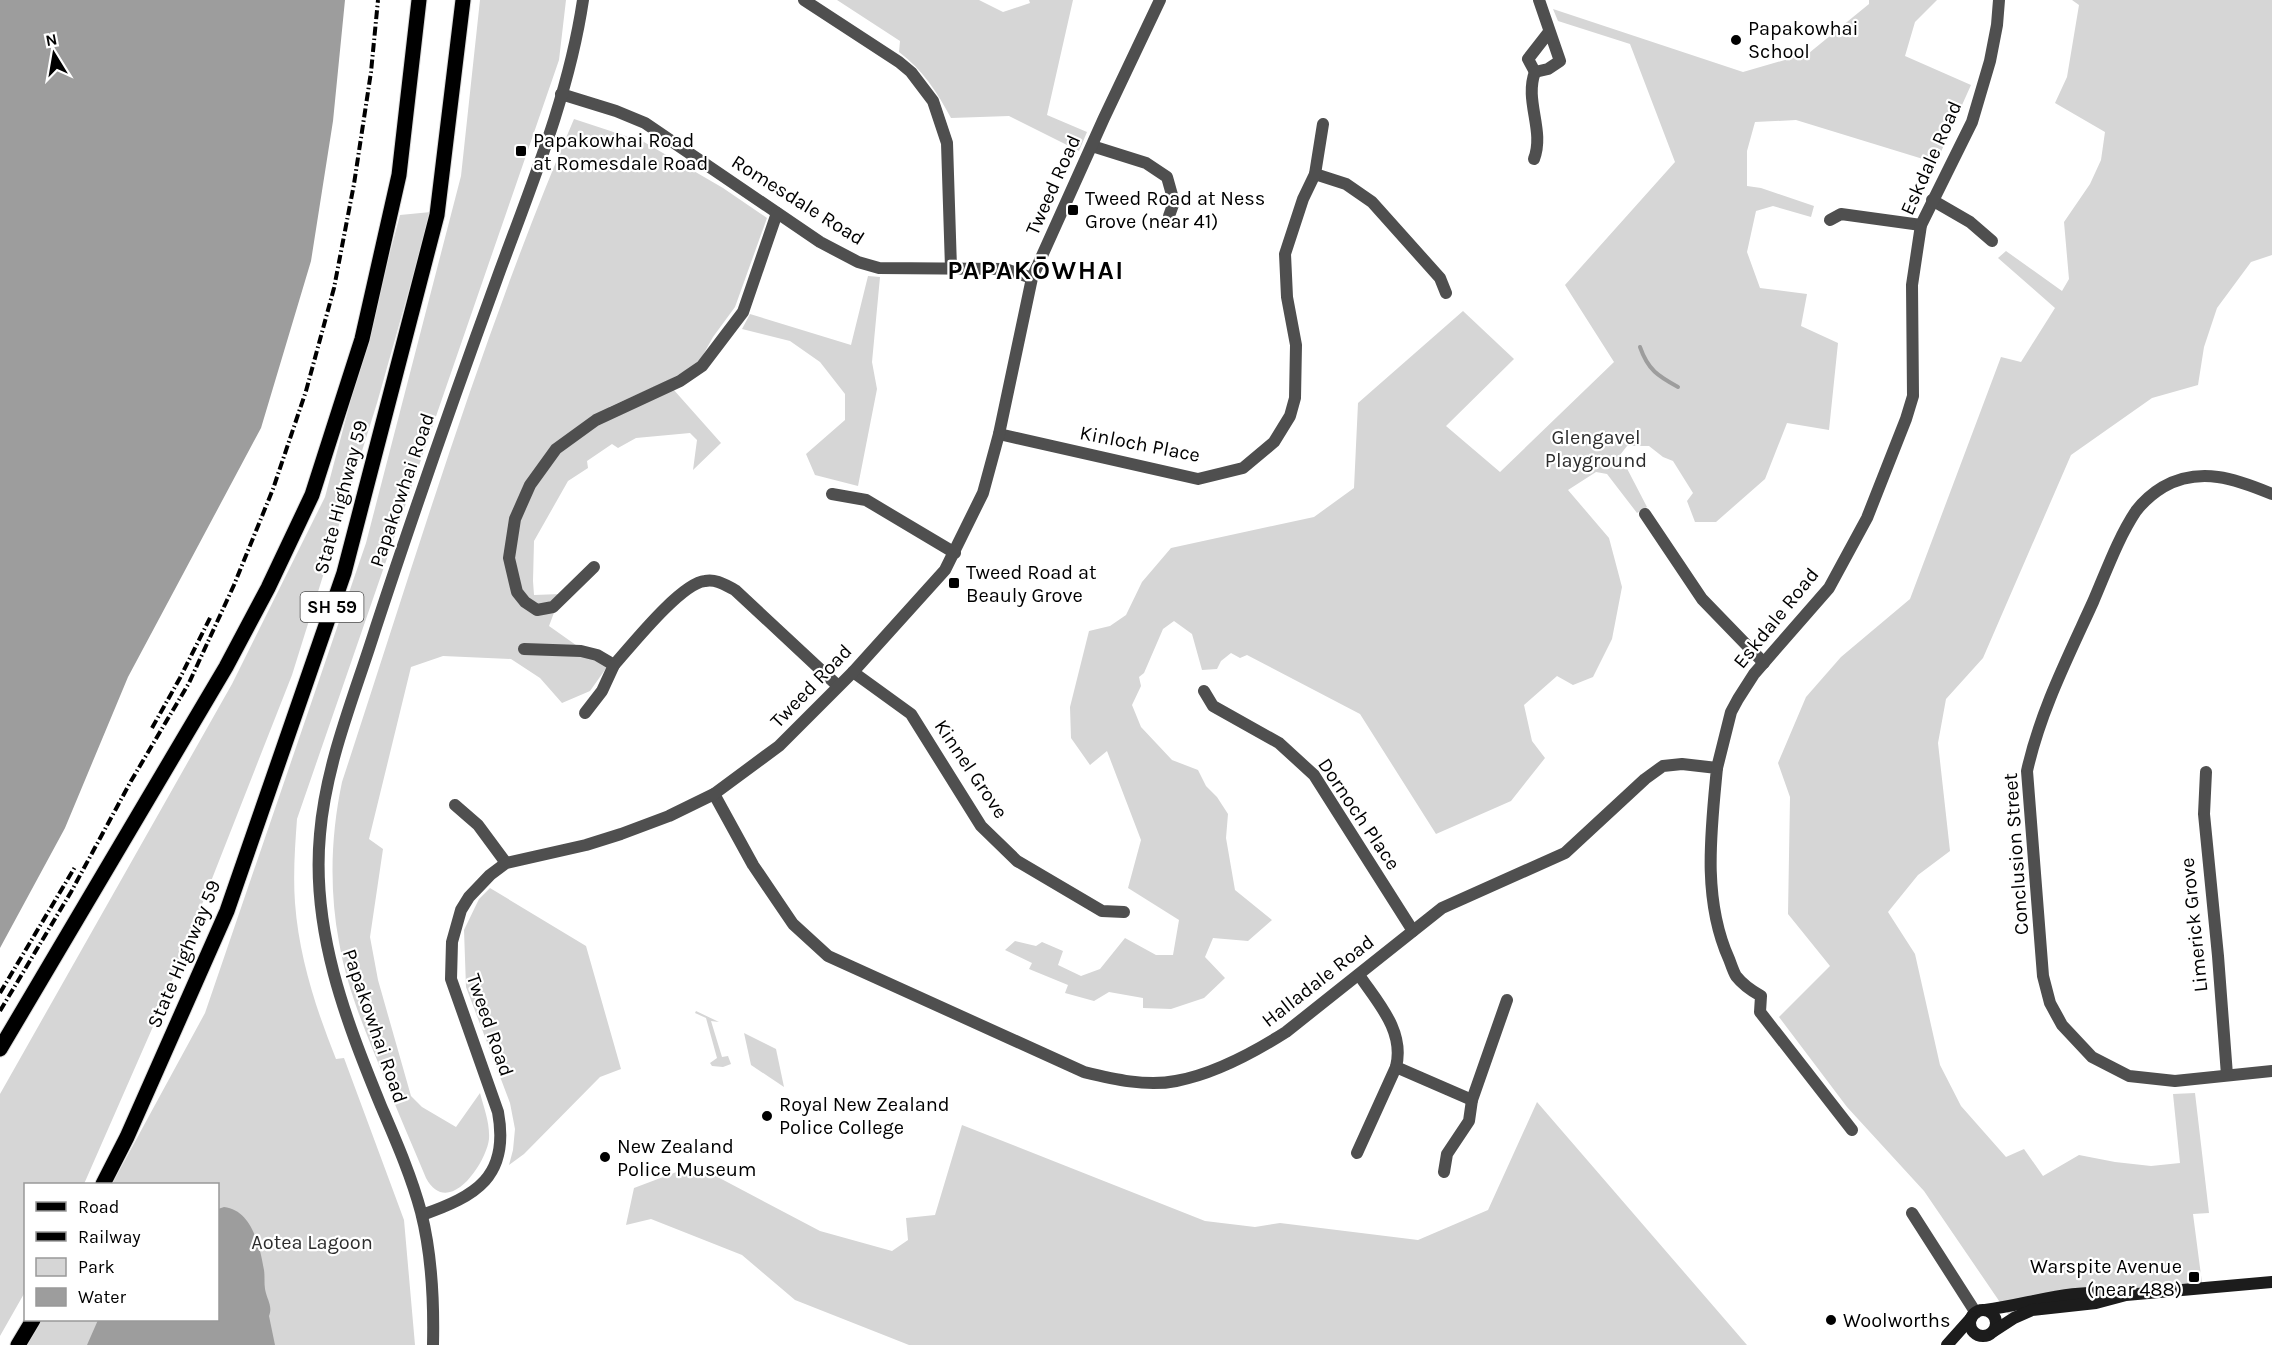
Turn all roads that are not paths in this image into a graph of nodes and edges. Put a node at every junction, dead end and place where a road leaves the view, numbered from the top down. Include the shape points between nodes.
1 (419, 0) edge
2 (463, 0) edge
3 (583, 0) edge
4 (804, 0) edge
5 (1160, 0) edge
6 (1539, 0) edge
7 (1999, 0) edge
8 (1549, 32) junction
9 (1535, 72) junction
10 (561, 94) junction
11 (1323, 124) dead end
12 (1092, 146) junction
13 (1534, 159) dead end
14 (1315, 174) junction
15 (1932, 200) junction
16 (777, 213) junction
17 (1169, 216) dead end
18 (1830, 220) dead end
19 (1921, 225) junction
20 (1992, 241) dead end
21 (951, 268) junction
22 (1032, 278) junction
23 (1446, 293) dead end
24 (999, 434) junction
25 (832, 494) dead end
26 (2272, 494) edge
27 (1645, 514) dead end
28 (955, 553) junction
29 (594, 567) dead end
30 (524, 649) dead end
31 (1764, 663) junction
32 (614, 665) junction
33 (853, 672) junction
34 (838, 686) junction
35 (1204, 691) dead end
36 (585, 713) dead end
37 (1717, 768) junction
38 (2206, 771) dead end
39 (714, 794) junction
40 (455, 805) dead end
41 (506, 863) junction
42 (1124, 912) dead end
43 (1413, 931) junction
44 (1359, 975) junction
45 (1508, 1000) dead end
46 (0, 1049) edge
47 (1396, 1067) junction
48 (2272, 1071) edge
49 (2227, 1075) junction
50 (1472, 1100) junction
51 (1852, 1130) dead end
52 (1357, 1153) dead end
53 (1444, 1172) dead end
54 (104, 1183) edge
55 (1911, 1213) dead end
56 (422, 1215) junction
57 (2272, 1282) edge
58 (2126, 1295) junction
59 (1978, 1313) junction
60 (32, 1321) edge
61 (1990, 1333) junction
62 (18, 1345) edge
63 (433, 1345) edge
64 (1947, 1345) edge
65 (1975, 1345) edge

1 - 46 main road, State Highway 59 via 399,174 362,339 312,495 226,667
2 - 54 main road, State Highway 59 / SH 59 via 437,215 344,573 227,911
3 - 10 street, Papakowhai Road
4 - 21 street via 899,62 933,101 947,143
5 - 12 street, Tweed Road
6 - 8 street
7 - 15 street, Eskdale Road via 1990,61 1972,122
8 - 9 street via 1528,59
8 - 9 street via 1560,61
9 - 13 street via 1530,84 1538,141
10 - 16 street, Romesdale Road via 645,123
10 - 56 street, Papakowhai Road via 542,158 465,367 352,697 331,766 322,813 318,888 332,973
11 - 14 street, Kinloch Place
12 - 17 street via 1146,164 1167,177 1174,202
12 - 22 street, Tweed Road
14 - 23 street via 1346,184 1372,202 1440,278
14 - 24 street, Kinloch Place via 1285,254 1287,297 1296,345 1295,398 1290,416 1274,442 1243,468 1198,479
15 - 19 street, Eskdale Road
15 - 20 street via 1970,222
16 - 21 street, Romesdale Road via 858,262 879,268
16 - 29 street via 743,312 702,366 680,381 596,420 556,448 530,485 515,519 509,558 517,592 537,610 553,608
18 - 19 street via 1841,214
19 - 31 street, Eskdale Road via 1912,285 1913,396 1906,419 1867,518 1829,588
21 - 22 street, Romesdale Road via 1005,269
22 - 24 street, Tweed Road
24 - 28 street, Tweed Road via 983,493
25 - 28 street via 866,500
26 - 49 street, Conclusion Street via 2234,479 2202,476 2164,486 2142,504 2121,538 2048,703 2027,771 2043,976 2050,1003 2062,1025 2092,1057 2129,1076 2175,1081
27 - 31 street via 1702,599
28 - 33 street, Tweed Road via 945,570
30 - 32 street via 581,651
31 - 37 street, Eskdale Road via 1731,712
32 - 34 street via 680,594 703,580 719,581 735,590
32 - 36 street via 602,691
33 - 34 street, Tweed Road
33 - 42 street, Kinnel Grove via 911,714 981,826 1017,861 1102,911
34 - 39 street, Tweed Road via 779,746
35 - 43 street, Dornoch Place via 1213,706 1279,743 1314,775
37 - 43 street, Halladale Road via 1663,766 1565,853 1454,901
37 - 51 street, Eskdale Road via 1711,880 1720,940 1736,976 1761,996 1760,1012
38 - 49 street, Limerick Grove via 2204,814
39 - 41 street, Tweed Road via 621,834
39 - 44 street, Halladale Road via 753,865 793,924 828,956 1084,1072 1158,1083 1203,1074 1264,1046
40 - 41 street via 478,825
41 - 56 street, Tweed Road via 490,875 461,910 451,955 451,979 498,1112 500,1150 494,1168 476,1190 456,1203
43 - 44 street, Halladale Road
44 - 47 street via 1394,1028 1399,1054
45 - 50 street
47 - 50 street
47 - 52 street
48 - 49 street, Conclusion Street
50 - 53 street via 1469,1122 1447,1154
55 - 59 street
56 - 63 street, Papakowhai Road via 432,1278
57 - 58 main road
58 - 59 main road via 2095,1291 2064,1294
58 - 61 main road via 2096,1303 2032,1310
59 - 61 main road via 1995,1317 1996,1324
59 - 61 main road via 1971,1324 1973,1331
59 - 64 main road
60 - 62 main road
61 - 65 main road

